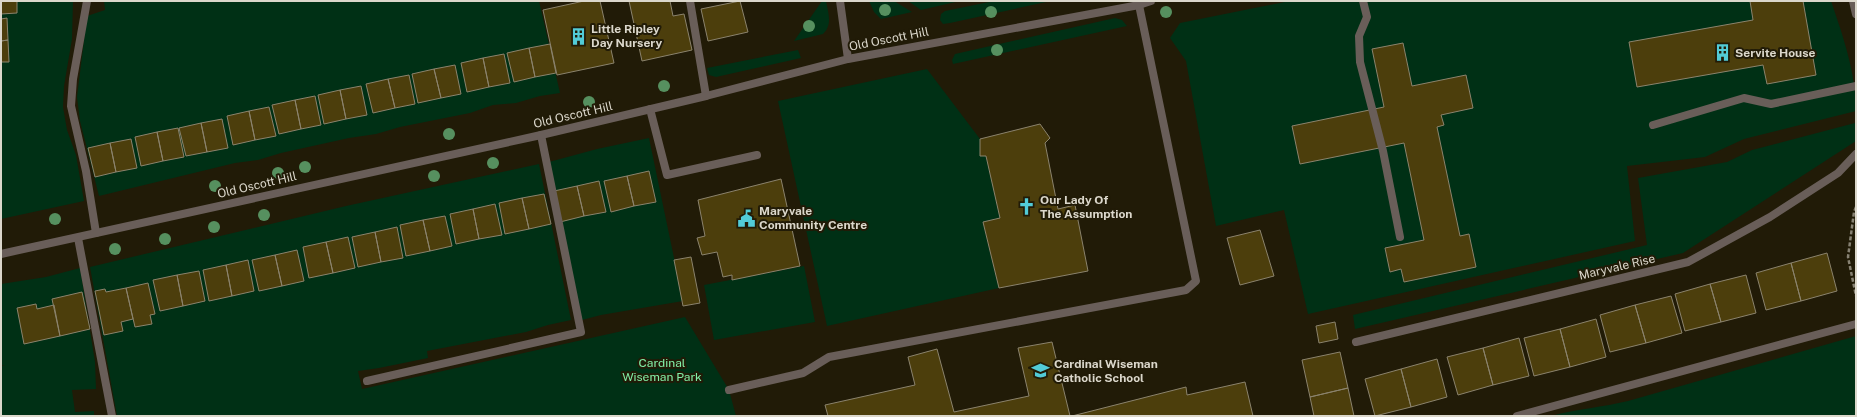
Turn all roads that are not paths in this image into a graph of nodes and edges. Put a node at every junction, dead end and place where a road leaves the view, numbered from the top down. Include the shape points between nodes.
1 (87, 1) edge
2 (690, 1) edge
3 (840, 1) edge
4 (1152, 1) edge
5 (1363, 1) edge
6 (1853, 1) edge
7 (1139, 5) junction
8 (1856, 14) edge
9 (848, 59) junction
10 (1856, 86) edge
11 (706, 96) junction
12 (650, 109) junction
13 (1653, 125) dead end
14 (541, 135) junction
15 (1856, 154) edge
16 (757, 155) dead end
17 (96, 233) junction
18 (1400, 237) dead end
19 (78, 238) junction
20 (1, 254) edge
21 (1856, 324) edge
22 (1356, 342) dead end
23 (367, 381) dead end
24 (729, 390) dead end
25 (112, 416) edge
26 (1517, 416) edge

1 - 17 street via 73,79 72,106
2 - 11 street
3 - 9 street
4 - 7 street, Old Oscott Hill
5 - 18 street via 1367,17 1360,36 1360,62 1383,151
6 - 8 street
7 - 9 street, Old Oscott Hill
7 - 24 street via 1196,281 1186,290 829,357 803,373
9 - 11 street, Old Oscott Hill
10 - 13 street via 1771,104 1744,98
11 - 12 street, Old Oscott Hill
12 - 14 street, Old Oscott Hill
12 - 16 street via 667,175
14 - 17 street, Old Oscott Hill
14 - 23 street via 581,332
15 - 22 street, Maryvale Rise via 1838,173 1770,218 1688,262
17 - 19 street, Old Oscott Hill
19 - 20 street, Old Oscott Hill
19 - 25 street
21 - 26 street

